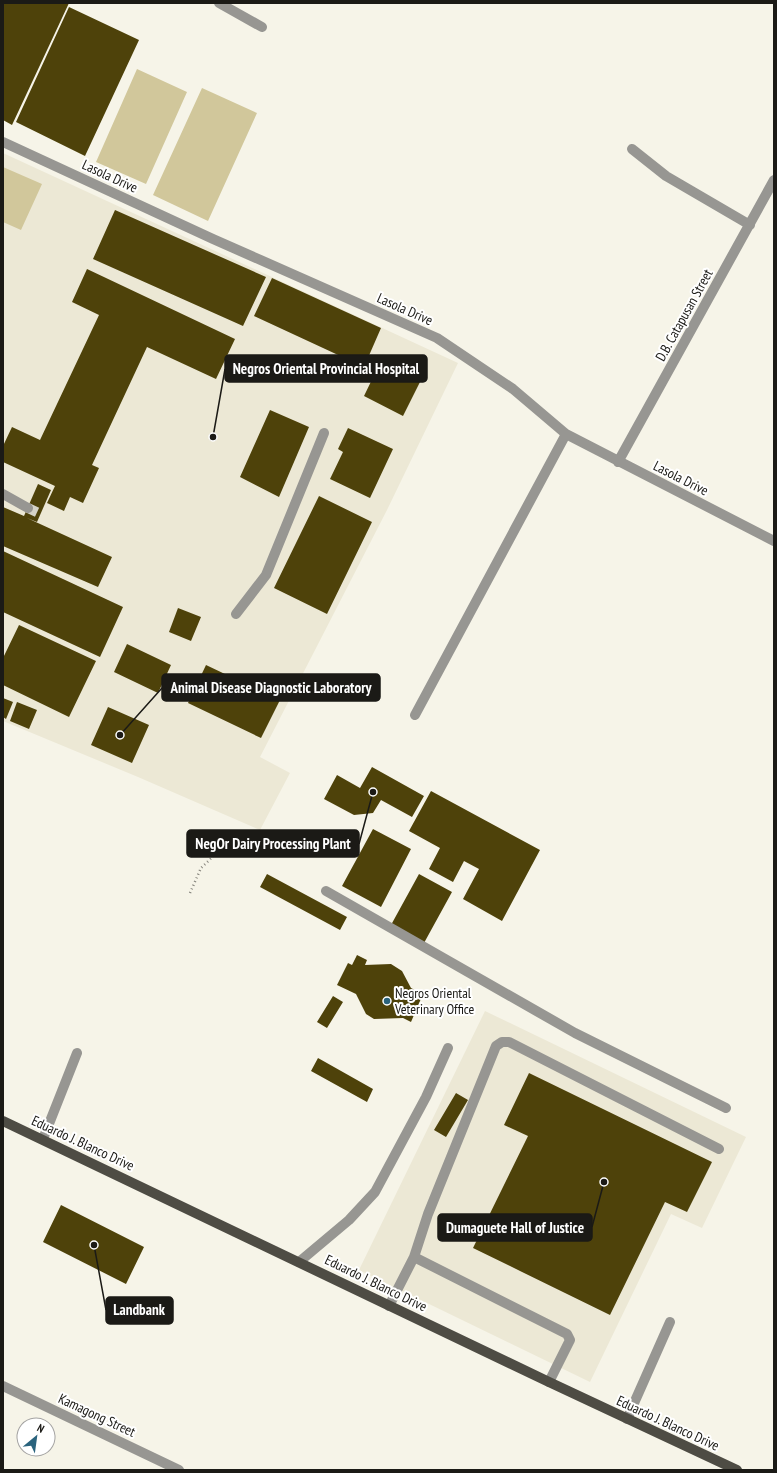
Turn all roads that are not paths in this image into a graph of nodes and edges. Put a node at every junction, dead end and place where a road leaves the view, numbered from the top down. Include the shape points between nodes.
1 (219, 3) edge
2 (262, 27) dead end
3 (3, 142) edge
4 (632, 149) dead end
5 (774, 180) edge
6 (750, 225) junction
7 (324, 433) dead end
8 (566, 434) junction
9 (618, 462) junction
10 (3, 494) edge
11 (28, 508) tunnel mouth
12 (774, 541) edge
13 (236, 614) dead end
14 (415, 714) dead end
15 (326, 891) dead end
16 (448, 1048) dead end
17 (77, 1052) dead end
18 (726, 1108) dead end
19 (3, 1121) edge
20 (43, 1139) junction
21 (719, 1148) dead end
22 (414, 1257) junction
23 (299, 1262) junction
24 (389, 1306) junction
25 (670, 1322) dead end
26 (549, 1382) junction
27 (3, 1386) edge
28 (627, 1419) junction
29 (179, 1470) edge
30 (737, 1470) edge

1 - 2 street
3 - 8 street, Lasola Drive via 437,338 513,389
4 - 6 street via 666,176
5 - 6 street, D.B. Catapusan Street
6 - 9 street, D.B. Catapusan Street
7 - 13 street via 266,575
8 - 9 street, Lasola Drive
8 - 14 street
9 - 12 street, Lasola Drive
10 - 11 street
15 - 18 street via 575,1033
16 - 23 street via 426,1097 376,1192 344,1225
17 - 20 street
19 - 20 main road, Eduardo J. Blanco Drive
20 - 23 main road, Eduardo J. Blanco Drive
21 - 22 street via 509,1042 502,1042 496,1046 428,1214
22 - 24 street
22 - 26 street via 567,1334 570,1340
23 - 24 main road, Eduardo J. Blanco Drive
24 - 26 main road, Eduardo J. Blanco Drive
25 - 28 street
26 - 28 main road, Eduardo J. Blanco Drive
27 - 29 street, Kamagong Street
28 - 30 main road, Eduardo J. Blanco Drive

